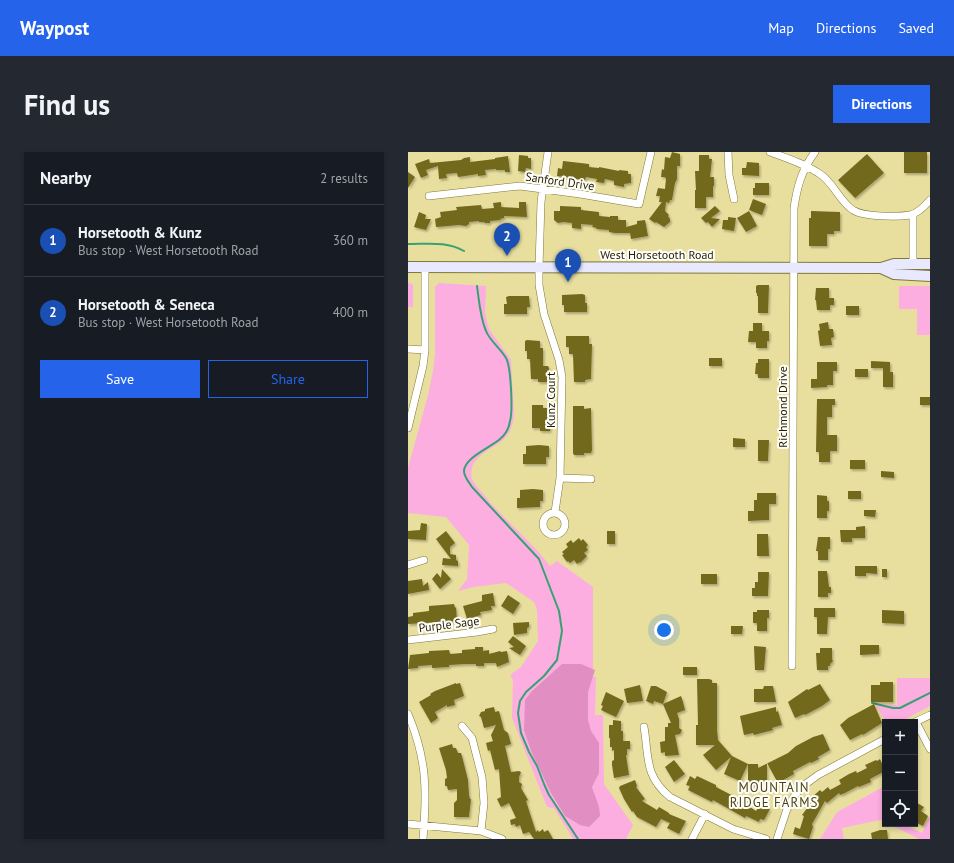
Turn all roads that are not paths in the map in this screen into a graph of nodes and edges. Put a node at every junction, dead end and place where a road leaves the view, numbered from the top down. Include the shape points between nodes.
1 (548, 152) edge
2 (651, 152) edge
3 (728, 152) edge
4 (770, 152) edge
5 (816, 152) edge
6 (805, 166) junction
7 (543, 189) junction
8 (429, 196) dead end
9 (734, 199) dead end
10 (930, 200) edge
11 (913, 214) junction
12 (913, 264) junction
13 (930, 264) edge
14 (408, 267) edge
15 (425, 267) junction
16 (539, 267) junction
17 (793, 268) junction
18 (881, 268) junction
19 (930, 276) edge
20 (408, 349) edge
21 (425, 350) junction
22 (408, 426) edge
23 (560, 478) junction
24 (591, 479) dead end
25 (555, 512) dead end
26 (424, 560) dead end
27 (408, 565) edge
28 (493, 629) dead end
29 (408, 640) edge
30 (792, 666) dead end
31 (930, 715) edge
32 (409, 719) edge
33 (918, 721) edge
34 (462, 726) dead end
35 (644, 727) dead end
36 (918, 727) edge
37 (882, 740) edge
38 (930, 749) edge
39 (705, 814) junction
40 (408, 824) edge
41 (424, 826) junction
42 (481, 831) junction
43 (423, 839) edge
44 (502, 839) edge
45 (692, 839) edge
46 (766, 839) edge
47 (777, 839) edge

1 - 7 street, Kunz Court
2 - 7 street, Sanford Drive via 639,204
3 - 9 street via 729,176
4 - 6 street
5 - 6 street, Richmond Drive
6 - 11 street via 821,174 854,211 864,215
6 - 17 street, Richmond Drive via 794,208
7 - 8 street, Sanford Drive via 520,186
7 - 16 street, Kunz Court
10 - 11 street
11 - 12 street
12 - 13 main road, West Horsetooth Road
12 - 18 main road, West Horsetooth Road via 894,264
14 - 15 main road, West Horsetooth Road
15 - 16 main road, West Horsetooth Road
15 - 21 street
16 - 17 main road, West Horsetooth Road
16 - 23 street, Kunz Court via 544,314 562,372
17 - 18 main road, West Horsetooth Road
17 - 30 street, Richmond Drive
18 - 19 main road, West Horsetooth Road via 894,274
20 - 21 street
21 - 22 street via 422,376
23 - 24 street
23 - 25 street, Kunz Court
26 - 27 street
28 - 29 street, Purple Sage
31 - 33 street
32 - 41 street via 421,752 424,772
34 - 42 street via 472,738 482,777 484,803
35 - 39 street via 648,765 654,780 670,797
36 - 38 street
37 - 47 street via 803,786 787,809
39 - 45 street
39 - 46 street via 740,832
40 - 41 street
41 - 42 street
41 - 43 street
42 - 44 street

